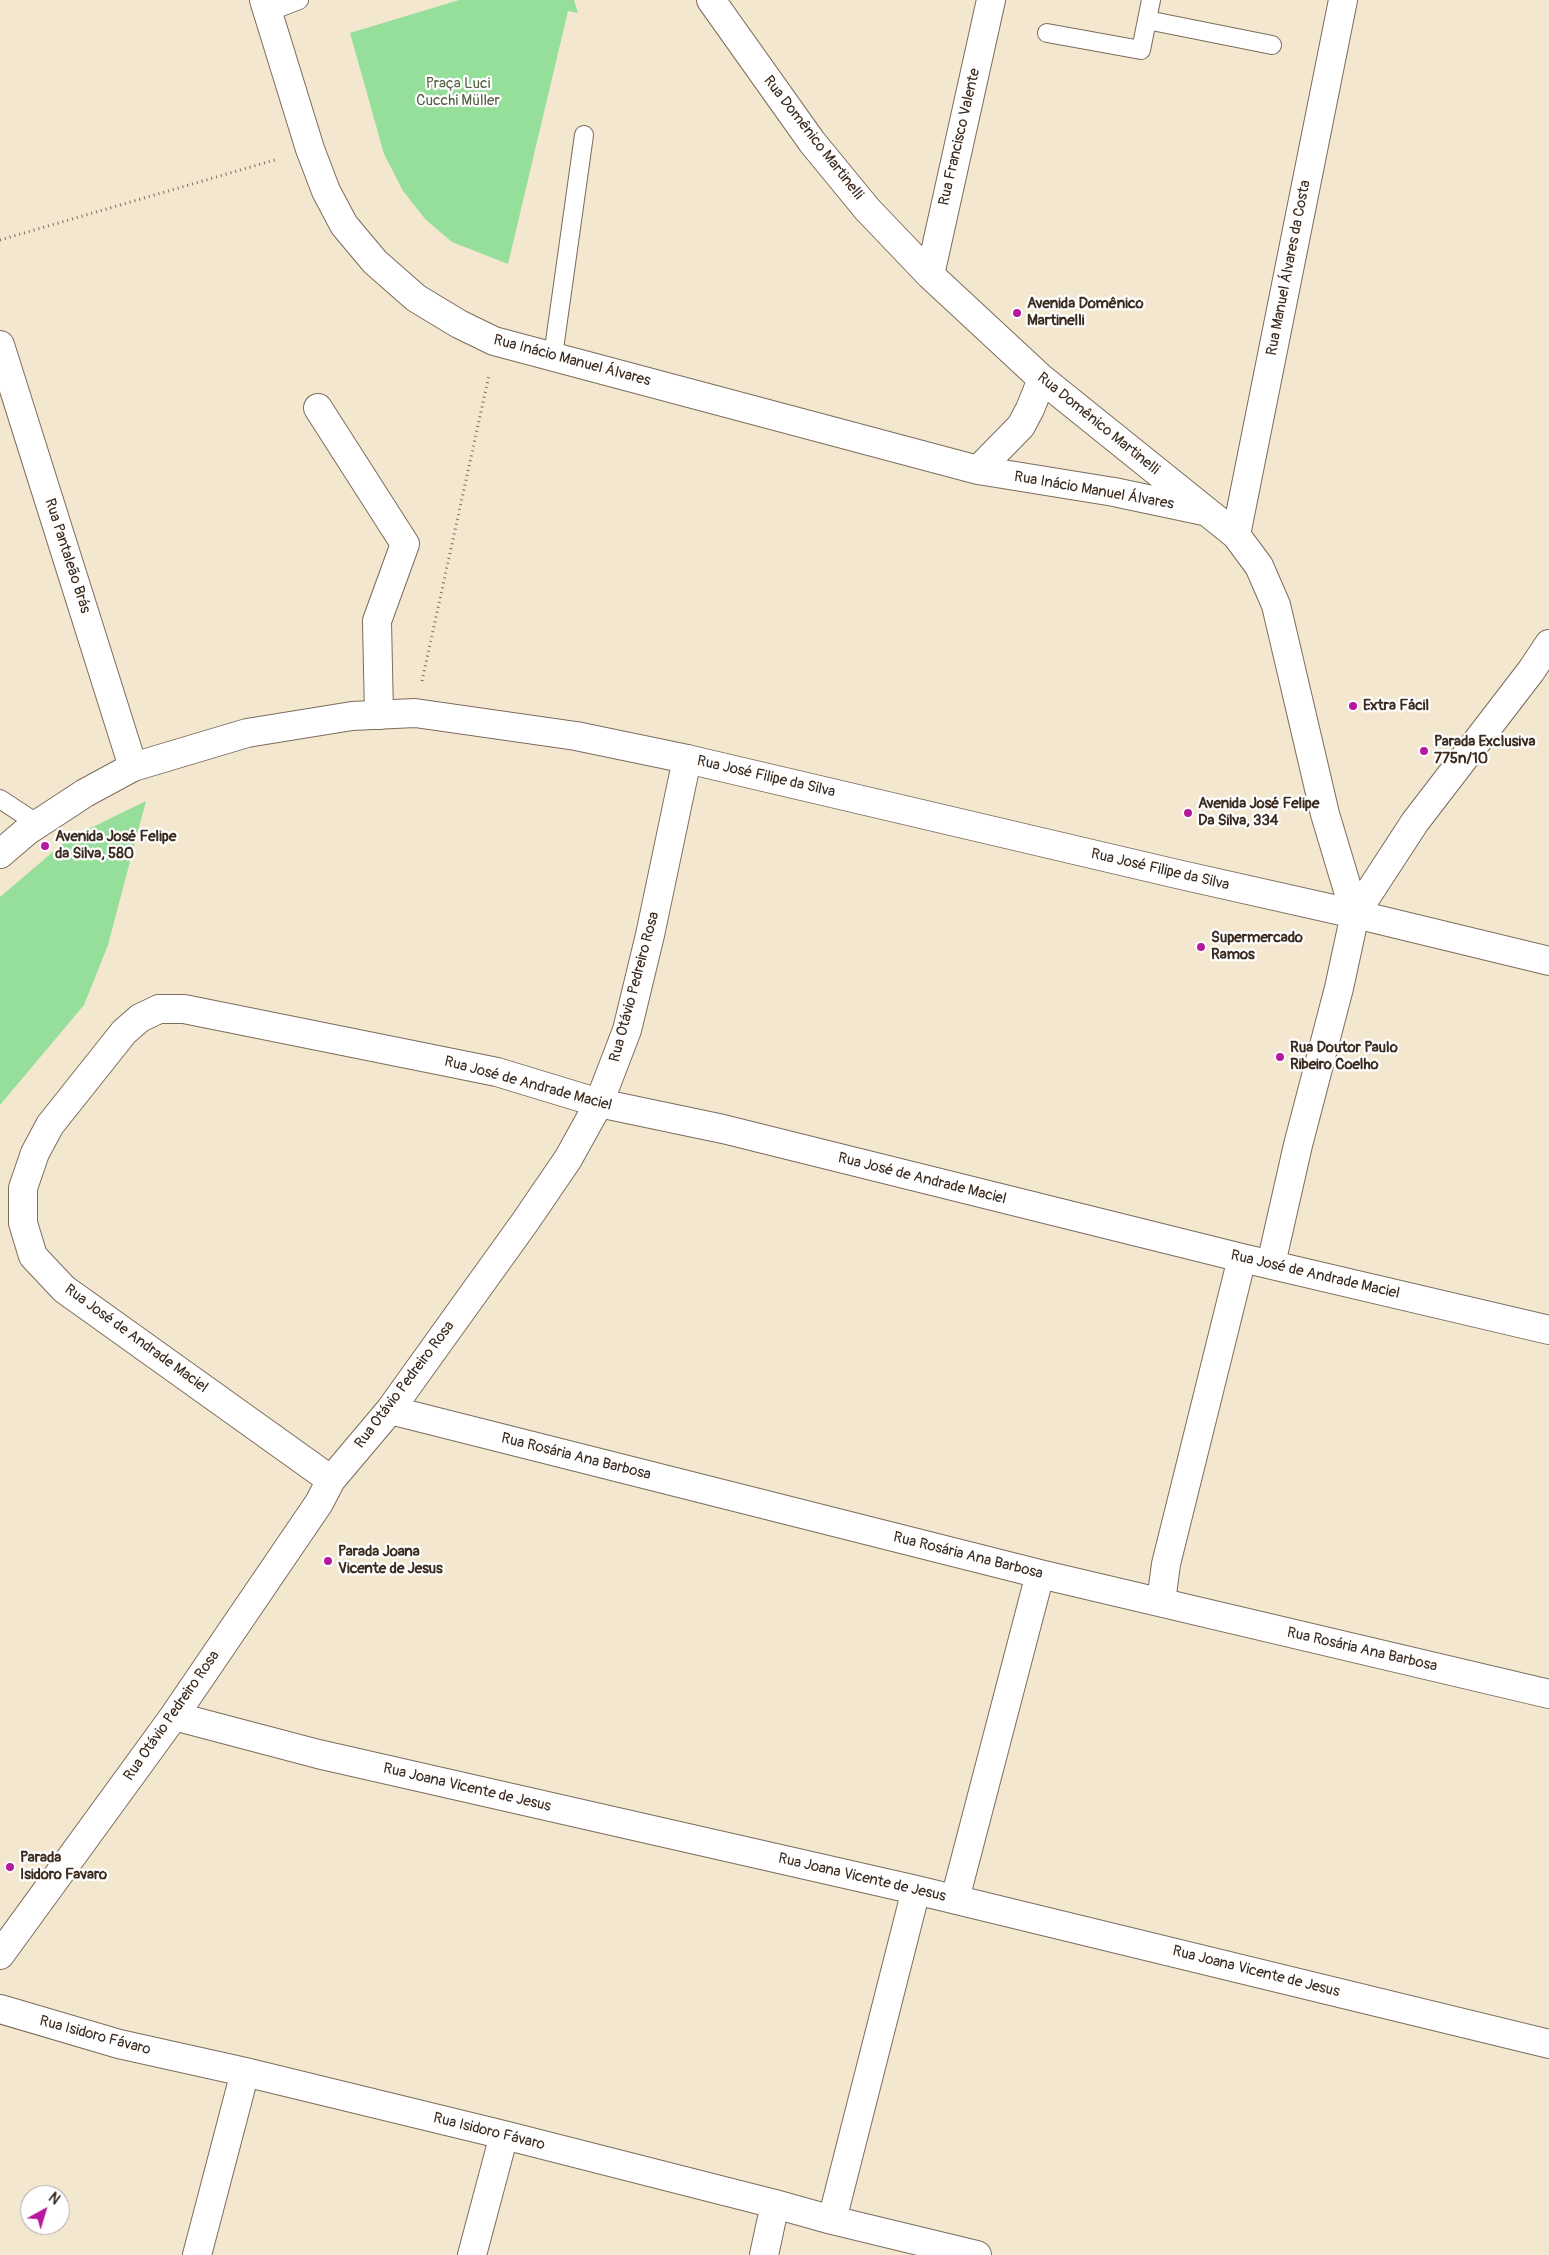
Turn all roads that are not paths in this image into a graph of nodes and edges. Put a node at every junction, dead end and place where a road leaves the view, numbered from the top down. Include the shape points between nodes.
1 (299, 0) edge
2 (712, 0) edge
3 (991, 0) edge
4 (1151, 0) edge
5 (1343, 0) edge
6 (266, 6) edge
7 (1148, 20) junction
8 (1047, 33) dead end
9 (1272, 45) dead end
10 (584, 135) dead end
11 (930, 274) junction
12 (0, 345) edge
13 (552, 356) junction
14 (1042, 379) junction
15 (318, 408) dead end
16 (978, 470) junction
17 (1210, 513) junction
18 (1236, 535) junction
19 (1549, 644) edge
20 (379, 715) junction
21 (688, 759) junction
22 (133, 767) junction
23 (0, 800) edge
24 (38, 824) junction
25 (0, 854) edge
26 (1355, 914) junction
27 (1549, 961) edge
28 (599, 1103) junction
29 (1242, 1258) junction
30 (1271, 1264) junction
31 (1549, 1330) edge
32 (390, 1410) junction
33 (331, 1480) junction
34 (1040, 1574) junction
35 (1162, 1602) junction
36 (1549, 1694) edge
37 (174, 1716) junction
38 (916, 1890) junction
39 (955, 1899) junction
40 (0, 1955) edge
41 (0, 2009) edge
42 (1549, 2044) edge
43 (245, 2072) junction
44 (504, 2135) junction
45 (776, 2204) junction
46 (832, 2220) junction
47 (197, 2255) edge
48 (472, 2255) edge
49 (764, 2255) edge
50 (977, 2255) edge

1 - 6 lane
2 - 11 street, Rua Domênico Martinelli via 812,142 867,209
3 - 11 street, Rua Francisco Valente
4 - 7 lane
5 - 18 street, Rua Manuel Álvares da Costa
6 - 13 street, Rua Inácio Manuel Álvares via 310,149 326,191 344,225 375,262 416,298 494,341
7 - 8 lane via 1141,50
7 - 9 lane
10 - 13 lane
11 - 14 street, Rua Domênico Martinelli
12 - 22 street, Rua Pantaleão Brás
13 - 16 street, Rua Inácio Manuel Álvares
14 - 16 street via 1021,426
14 - 17 street, Rua Domênico Martinelli
15 - 20 street via 406,544 377,621
16 - 17 street, Rua Inácio Manuel Álvares via 1114,492
17 - 18 street, Rua Domênico Martinelli
18 - 26 street, Rua Domênico Martinelli via 1259,566 1276,605 1325,814
19 - 26 street via 1415,822
20 - 21 street, Rua José Filipe da Silva via 415,713 576,736
20 - 22 street, Rua José Filipe da Silva via 352,716 248,733
21 - 26 street, Rua José Filipe da Silva
21 - 28 street, Rua Otávio Pedreiro Rosa via 627,1030
22 - 24 street, Rua José Filipe da Silva
23 - 24 lane
24 - 25 street, Rua José Filipe da Silva
26 - 27 street, Rua José Filipe da Silva
26 - 30 street
28 - 29 street, Rua José de Andrade Maciel via 723,1129
28 - 32 street, Rua Otávio Pedreiro Rosa via 568,1159 531,1214
28 - 33 street, Rua José de Andrade Maciel via 497,1072 184,1009 159,1009 140,1018 124,1032 50,1125 35,1153 23,1188 23,1223 33,1256 64,1289
29 - 30 street, Rua José de Andrade Maciel
29 - 35 street via 1166,1564
30 - 31 street, Rua José de Andrade Maciel
32 - 33 street, Rua Otávio Pedreiro Rosa
32 - 34 street, Rua Rosária Ana Barbosa
33 - 37 street, Rua Otávio Pedreiro Rosa via 319,1503
34 - 35 street, Rua Rosária Ana Barbosa
34 - 39 street
35 - 36 street, Rua Rosária Ana Barbosa
37 - 38 street, Rua Joana Vicente de Jesus via 318,1754
37 - 40 street, Rua Otávio Pedreiro Rosa
38 - 39 street, Rua Joana Vicente de Jesus
38 - 46 street
39 - 42 street, Rua Joana Vicente de Jesus
41 - 43 street, Rua Isidoro Fávaro via 119,2044
43 - 44 street, Rua Isidoro Fávaro
43 - 47 street
44 - 45 street, Rua Isidoro Fávaro
44 - 48 street
45 - 46 street, Rua Isidoro Fávaro
45 - 49 street
46 - 50 street, Rua Isidoro Fávaro

